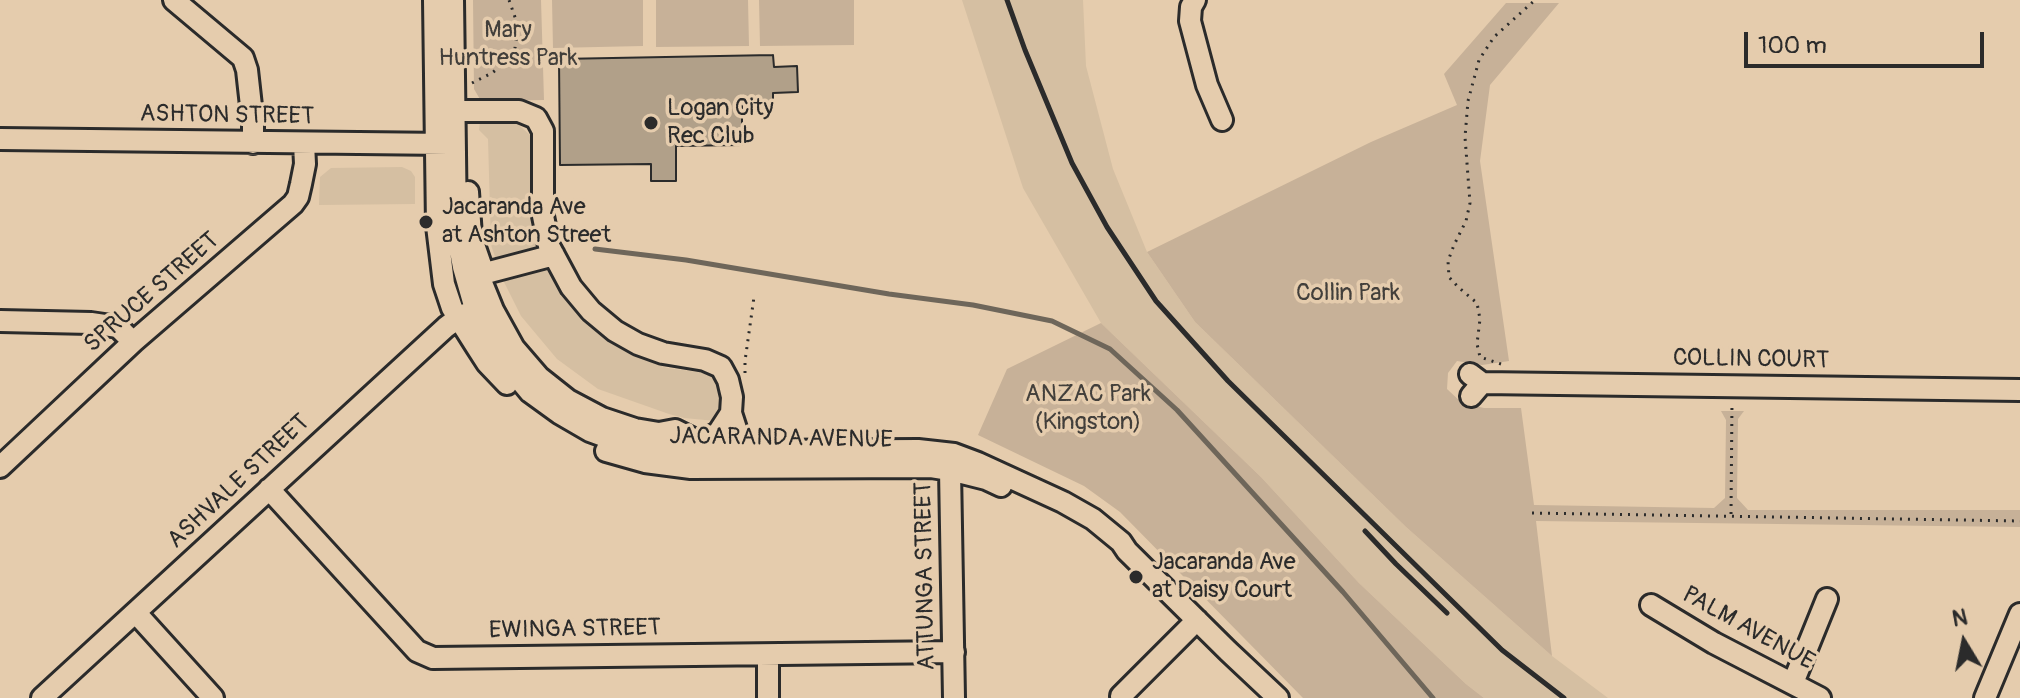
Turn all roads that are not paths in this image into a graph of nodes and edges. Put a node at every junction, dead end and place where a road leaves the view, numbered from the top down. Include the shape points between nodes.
1 (174, 0) edge
2 (434, 0) edge
3 (453, 0) edge
4 (1195, 0) edge
5 (444, 111) junction
6 (1222, 120) dead end
7 (0, 139) edge
8 (253, 143) junction
9 (304, 143) junction
10 (444, 144) junction
11 (554, 255) junction
12 (482, 274) junction
13 (466, 313) junction
14 (0, 321) edge
15 (133, 342) junction
16 (1474, 384) dead end
17 (2020, 390) edge
18 (731, 413) junction
19 (695, 445) junction
20 (743, 451) junction
21 (952, 462) junction
22 (0, 467) edge
23 (826, 468) junction
24 (269, 489) junction
25 (1827, 599) dead end
26 (1651, 605) dead end
27 (136, 613) junction
28 (2020, 614) edge
29 (1197, 620) junction
30 (954, 652) junction
31 (768, 655) junction
32 (1793, 683) junction
33 (1121, 696) dead end
34 (42, 698) edge
35 (213, 698) edge
36 (768, 698) edge
37 (954, 698) edge
38 (1278, 698) edge
39 (1820, 698) edge
40 (1985, 698) edge

1 - 8 street via 243,58
2 - 5 street, JACARANDA AVENUE
3 - 5 street, JACARANDA AVENUE
4 - 6 street via 1190,21
5 - 10 street, JACARANDA AVENUE
5 - 11 street via 519,111 536,118 545,157 543,216
7 - 8 street, ASHTON STREET
8 - 9 street, ASHTON STREET
9 - 10 street, ASHTON STREET
9 - 15 street, SPRUCE STREET via 305,164 293,204
10 - 12 street via 464,151 468,162 471,236
10 - 13 street, JACARANDA AVENUE
11 - 12 street
11 - 18 street via 571,287 615,331 663,353 721,367 732,397
12 - 19 street via 493,310 514,348 539,377 602,418 659,433 675,430
13 - 19 street, JACARANDA AVENUE via 530,392 590,431 652,447
13 - 23 street, JACARANDA AVENUE via 487,363 533,409 607,451 691,468
13 - 24 street, ASHVALE STREET
14 - 15 street via 118,327
15 - 22 street, SPRUCE STREET
16 - 17 street, COLLIN COURT
18 - 19 street via 718,433
18 - 20 street
19 - 20 street, JACARANDA AVENUE
20 - 21 street, JACARANDA AVENUE via 918,450
20 - 23 street via 765,460 801,459
21 - 23 street, JACARANDA AVENUE
21 - 29 street, JACARANDA AVENUE via 978,463 1093,519
21 - 30 street, ATTUNGA STREET
24 - 27 street, ASHVALE STREET
24 - 31 street, EWINGA STREET via 417,651 433,658
25 - 32 street
26 - 32 street, PALM AVENUE
27 - 34 street, ASHVALE STREET
27 - 35 street
28 - 40 street
29 - 33 street
29 - 38 street, JACARANDA AVENUE
30 - 31 street, EWINGA STREET
30 - 37 street, ATTUNGA STREET
31 - 36 street
32 - 39 street, PALM AVENUE

